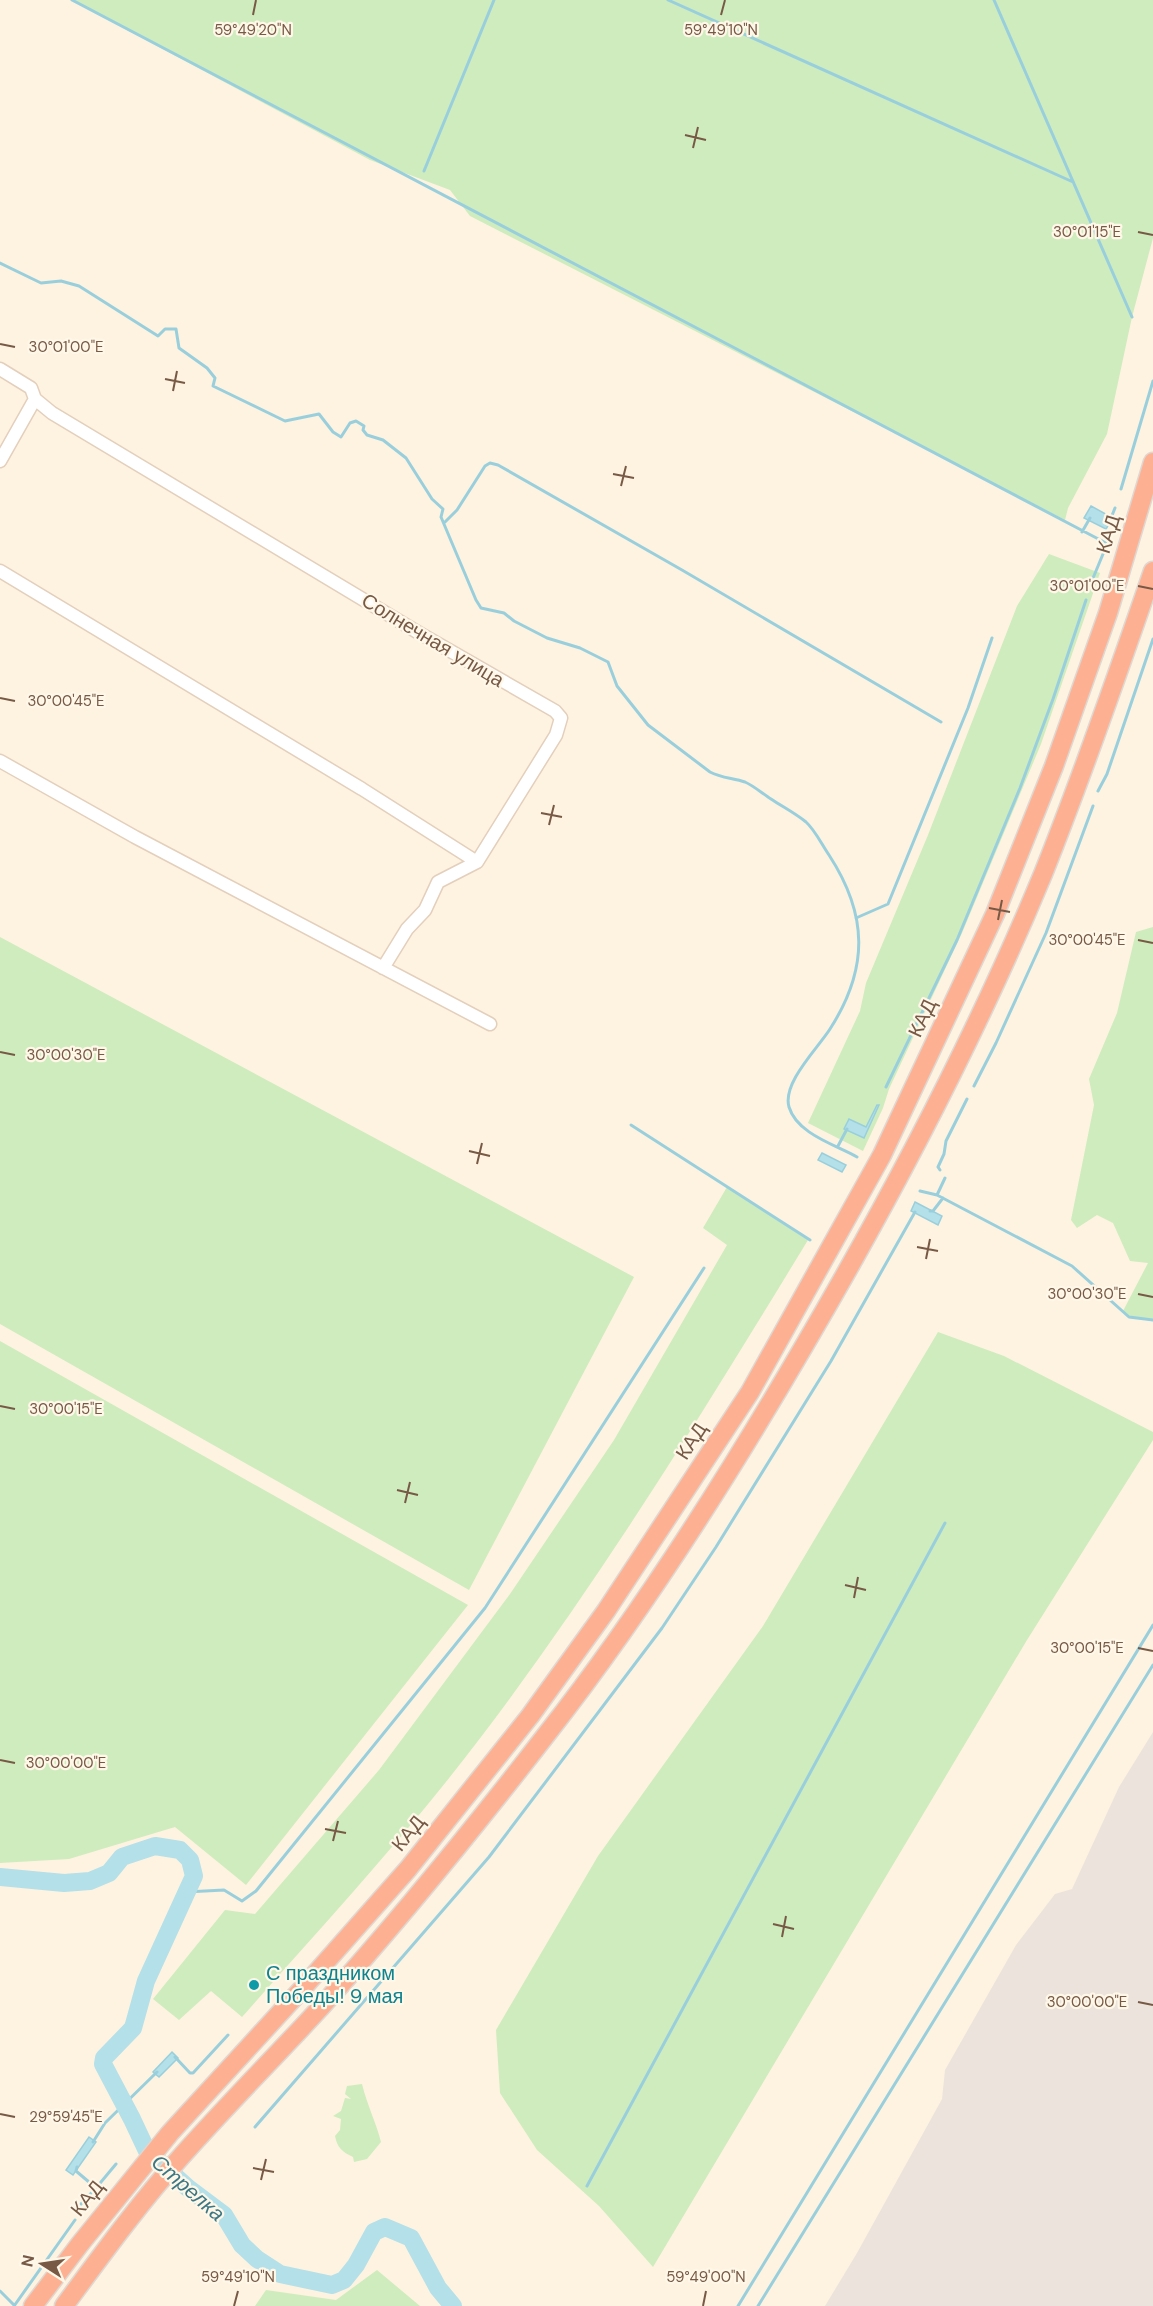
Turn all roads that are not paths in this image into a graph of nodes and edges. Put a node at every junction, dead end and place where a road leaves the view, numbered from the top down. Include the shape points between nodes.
1 (0, 369) edge
2 (35, 399) junction
3 (0, 461) edge
4 (1153, 462) edge
5 (1153, 571) edge
6 (0, 572) edge
7 (0, 761) edge
8 (477, 862) junction
9 (383, 968) junction
10 (490, 1024) dead end
11 (33, 2306) edge
12 (64, 2306) edge

1 - 2 street via 31,388
2 - 3 street
2 - 8 street, Солнечная улица via 52,413 418,633 555,711 561,718 556,735
4 - 11 highway, КАД via 1108,613 1054,766 995,914 882,1155 750,1392 606,1611 530,1716 408,1869 136,2173
5 - 12 highway via 1101,725 993,987 839,1285 736,1460 626,1626 550,1731 322,2006 178,2160
6 - 8 street
7 - 9 street
8 - 9 street via 438,882 425,910 407,929
9 - 10 street

